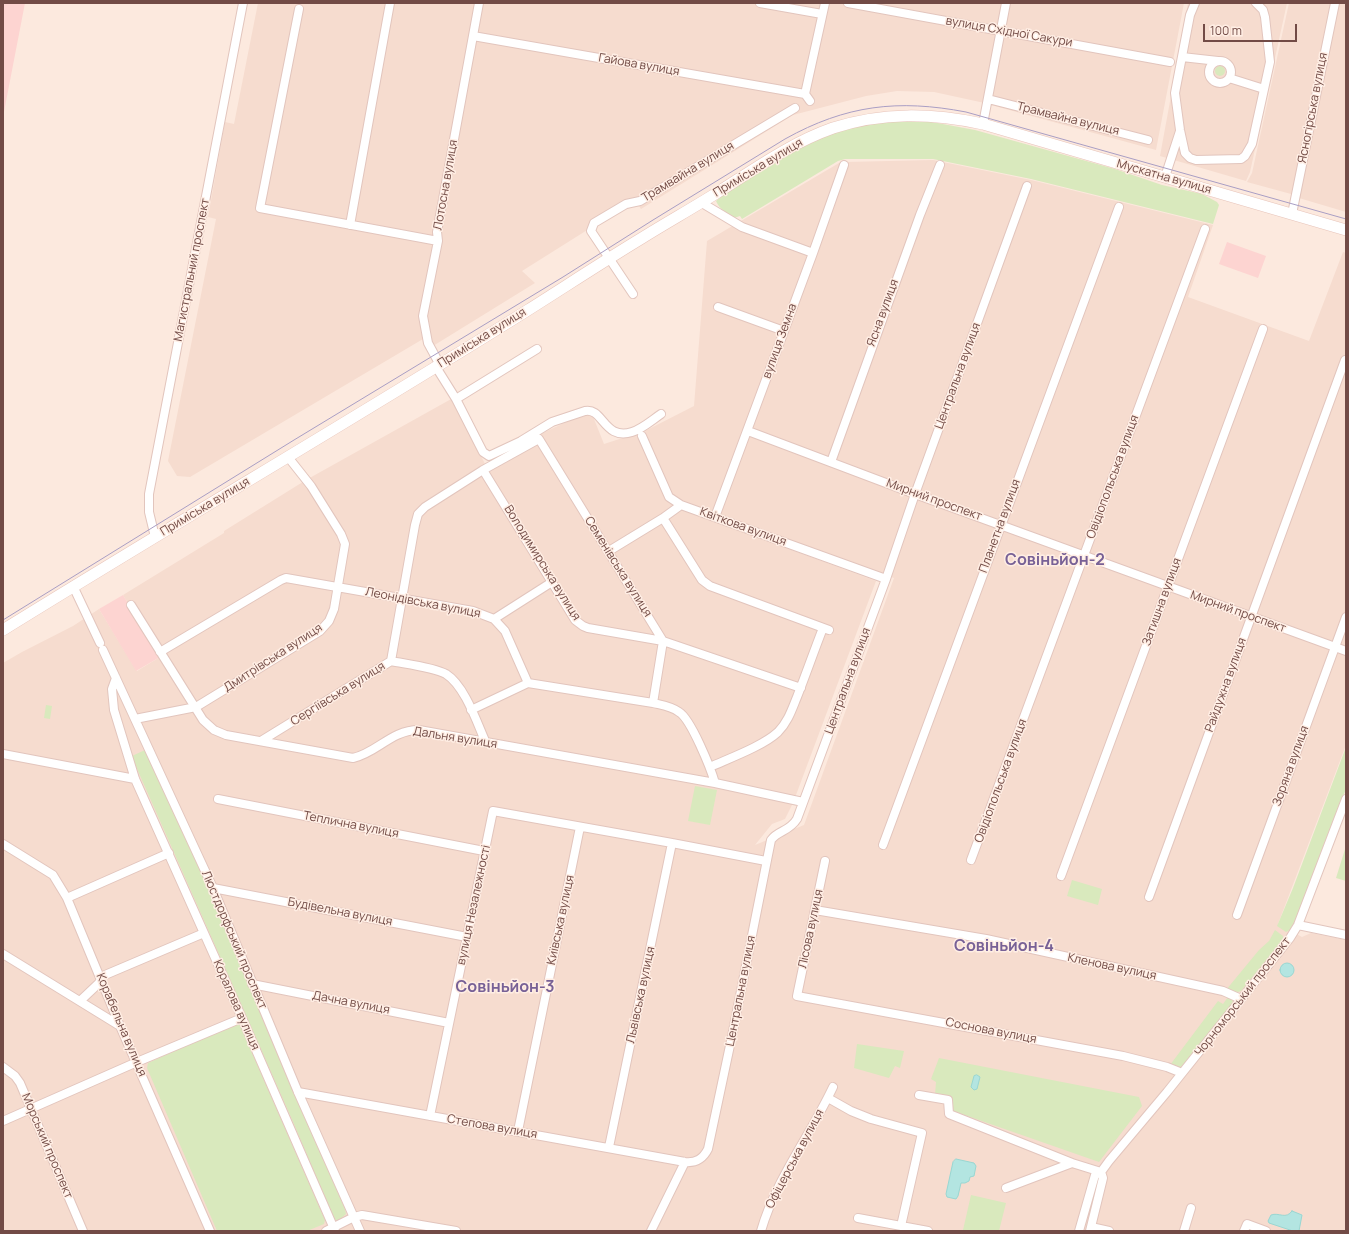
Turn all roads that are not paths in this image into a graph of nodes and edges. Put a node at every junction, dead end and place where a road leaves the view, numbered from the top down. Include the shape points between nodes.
1 (243, 3) edge
2 (390, 3) edge
3 (479, 3) edge
4 (760, 3) edge
5 (824, 3) edge
6 (848, 3) edge
7 (1006, 3) edge
8 (1195, 3) edge
9 (1256, 3) edge
10 (1335, 3) edge
11 (299, 9) dead end
12 (822, 14) junction
13 (1000, 31) junction
14 (473, 36) junction
15 (1182, 57) junction
16 (1219, 61) junction
17 (1170, 62) dead end
18 (1229, 78) junction
19 (1264, 89) junction
20 (988, 99) junction
21 (795, 108) dead end
22 (983, 124) junction
23 (1180, 130) junction
24 (1148, 140) dead end
25 (844, 165) dead end
26 (940, 166) dead end
27 (1165, 177) junction
28 (1027, 186) dead end
29 (702, 203) junction
30 (1119, 207) dead end
31 (1292, 214) junction
32 (350, 225) junction
33 (1205, 229) dead end
34 (1346, 230) edge
35 (438, 241) junction
36 (813, 253) junction
37 (609, 258) junction
38 (634, 294) dead end
39 (718, 308) dead end
40 (1263, 329) dead end
41 (784, 331) junction
42 (537, 349) dead end
43 (1345, 360) dead end
44 (438, 366) junction
45 (456, 399) junction
46 (661, 414) dead end
47 (748, 430) junction
48 (642, 436) dead end
49 (539, 439) joint
50 (288, 457) junction
51 (830, 462) junction
52 (484, 470) junction
53 (915, 494) junction
54 (681, 505) junction
55 (715, 517) junction
56 (663, 518) junction
57 (1001, 524) junction
58 (155, 537) junction
59 (608, 551) junction
60 (1084, 555) junction
61 (886, 579) junction
62 (552, 582) junction
63 (1168, 585) junction
64 (73, 586) junction
65 (338, 587) junction
66 (401, 598) junction
67 (131, 605) dead end
68 (1251, 617) junction
69 (1346, 617) edge
70 (494, 619) junction
71 (3, 630) edge
72 (663, 641) junction
73 (1335, 648) junction
74 (1346, 651) edge
75 (160, 652) junction
76 (391, 661) junction
77 (116, 678) junction
78 (528, 682) junction
79 (801, 688) junction
80 (653, 703) junction
81 (196, 707) junction
82 (471, 710) junction
83 (135, 719) junction
84 (261, 741) junction
85 (486, 743) junction
86 (3, 754) edge
87 (710, 767) junction
88 (135, 780) junction
89 (715, 783) junction
90 (218, 799) dead end
91 (1346, 799) edge
92 (803, 802) junction
93 (580, 827) junction
94 (672, 843) junction
95 (3, 844) edge
96 (882, 845) dead end
97 (484, 851) junction
98 (169, 853) junction
99 (972, 860) dead end
100 (766, 861) junction
101 (825, 861) dead end
102 (1061, 876) dead end
103 (213, 888) junction
104 (1149, 897) dead end
105 (67, 898) junction
106 (815, 910) junction
107 (1237, 915) dead end
108 (1298, 925) junction
109 (204, 933) junction
110 (1346, 935) edge
111 (467, 937) junction
112 (3, 954) edge
113 (101, 979) junction
114 (252, 984) junction
115 (797, 996) joint
116 (1241, 999) junction
117 (80, 1001) junction
118 (242, 1018) junction
119 (449, 1023) junction
120 (120, 1026) junction
121 (137, 1062) junction
122 (3, 1067) edge
123 (1182, 1074) junction
124 (833, 1087) dead end
125 (298, 1092) junction
126 (919, 1095) dead end
127 (828, 1098) junction
128 (30, 1109) junction
129 (430, 1116) junction
130 (3, 1121) edge
131 (518, 1131) junction
132 (609, 1147) junction
133 (685, 1162) junction
134 (1072, 1163) junction
135 (1100, 1172) junction
136 (1006, 1188) dead end
137 (1191, 1208) dead end
138 (354, 1217) junction
139 (858, 1218) dead end
140 (901, 1226) junction
141 (1246, 1227) edge
142 (1091, 1229) edge
143 (332, 1230) edge
144 (83, 1231) edge
145 (210, 1231) edge
146 (360, 1231) edge
147 (456, 1231) edge
148 (652, 1231) edge
149 (761, 1231) edge
150 (928, 1231) edge
151 (1079, 1231) edge
152 (1109, 1231) edge
153 (1184, 1231) edge
154 (1266, 1231) edge

1 - 58 street, Магистральний проспект via 149,494 149,512
2 - 32 street
3 - 14 street, Лотосна вулиця
4 - 12 street
5 - 12 street
6 - 13 street, вулиця Східної Сакури
7 - 13 street
8 - 15 street via 1190,15
9 - 19 street via 1263,10 1265,17 1270,62
10 - 31 street, Ясногірська вулиця
11 - 32 street via 260,208
12 - 14 street, Гайова вулиця via 807,98
13 - 17 street, вулиця Східної Сакури
13 - 20 street
14 - 35 street, Лотосна вулиця via 437,232
15 - 16 street
15 - 23 street via 1175,93
16 - 18 street via 1229,65
16 - 18 street via 1211,67 1211,77 1220,82
18 - 19 street
19 - 23 street via 1252,144 1245,156 1232,160 1190,158 1185,153
20 - 22 street
20 - 24 street, Трамвайна вулиця
21 - 37 street, Трамвайна вулиця via 640,201 626,204 594,223 591,231
22 - 27 street, Мускатна вулиця
22 - 29 street, Приміська вулиця via 953,117 904,115 834,128 786,150
23 - 27 street
25 - 36 street, вулиця Земна
26 - 51 street, Ясна вулиця via 917,222
27 - 31 street, Мускатна вулиця
28 - 53 street, Центральна вулиця
29 - 36 street via 742,227
29 - 37 street, Приміська вулиця
30 - 57 street, Планетна вулиця
31 - 34 street, Мускатна вулиця
32 - 35 street
33 - 60 street, Овідіопольська вулиця
35 - 44 street, Лотосна вулиця via 423,316 428,343
36 - 41 street, вулиця Земна
37 - 38 street
37 - 44 street, Приміська вулиця
39 - 41 street
40 - 63 street, Затишна вулиця
41 - 47 street, вулиця Земна
42 - 45 street
43 - 68 street, Райдужна вулиця
44 - 45 street, Лотосна вулиця
44 - 50 street, Приміська вулиця
45 - 46 street, Лотосна вулиця via 483,452 489,456 552,422 585,411 594,412 611,430 621,434 631,433
47 - 51 street, Мирний проспект
47 - 55 street, вулиця Земна
48 - 54 street via 669,497
49 - 52 street, Сергіївська вулиця
49 - 59 street, Семенівська вулиця
50 - 58 street, Приміська вулиця
50 - 65 street, Дмитрівська вулиця via 312,486 345,544
51 - 53 street, Мирний проспект
52 - 62 street, Володимирська вулиця
52 - 66 street, Сергіївська вулиця via 418,514
53 - 57 street, Мирний проспект
53 - 61 street, Центральна вулиця
54 - 55 street, Квіткова вулиця
54 - 56 street
55 - 61 street, Квіткова вулиця
56 - 59 street
56 - 79 street via 702,580 710,586 826,629
57 - 60 street, Мирний проспект
57 - 96 street, Планетна вулиця
58 - 64 street, Приміська вулиця
59 - 72 street, Семенівська вулиця
60 - 63 street, Мирний проспект
60 - 99 street, Овідіопольська вулиця
61 - 92 street, Центральна вулиця
62 - 70 street
62 - 72 street, Володимирська вулиця via 575,620 583,626
63 - 68 street, Мирний проспект
63 - 102 street, Затишна вулиця
64 - 71 street, Приміська вулиця
64 - 77 street, Люстдорфський проспект
65 - 66 street, Леонідівська вулиця
65 - 75 street, Леонідівська вулиця via 292,578 281,580
65 - 81 street, Дмитрівська вулиця via 332,614 320,631
66 - 70 street, Леонідівська вулиця via 473,611
66 - 76 street, Сергіївська вулиця
67 - 75 street, Дальня вулиця
68 - 73 street, Мирний проспект
68 - 104 street, Райдужна вулиця
69 - 73 street, Зоряна вулиця
70 - 78 street, Леонідівська вулиця via 505,631
72 - 79 street, Володимирська вулиця
72 - 80 street
73 - 74 street, Мирний проспект
73 - 107 street, Зоряна вулиця
75 - 81 street, Дальня вулиця
76 - 82 street via 437,670 445,674 458,686
76 - 84 street, Сергіївська вулиця
77 - 83 street, Люстдорфський проспект
77 - 88 street, Коралова вулиця via 112,689 114,710
78 - 80 street
78 - 82 street
79 - 87 street via 789,717 778,732
80 - 87 street via 674,709 684,716
81 - 83 street, Дмитрівська вулиця
81 - 84 street, Дальня вулиця via 203,720 214,730 226,735
82 - 85 street
83 - 103 street, Люстдорфський проспект
84 - 85 street, Дальня вулиця via 353,758 397,734 410,730
85 - 89 street, Дальня вулиця
86 - 88 street
87 - 89 street
88 - 98 street, Коралова вулиця
89 - 92 street, Дальня вулиця
90 - 97 street, Теплична вулиця
91 - 108 street, Чорноморський проспект
92 - 100 street, Центральна вулиця via 793,825 771,840
93 - 94 street
93 - 97 street, вулиця Незалежності via 493,811
93 - 131 street, Київська вулиця
94 - 100 street
94 - 132 street, Львівська вулиця
95 - 105 street, Корабельна вулиця via 53,875
97 - 111 street, вулиця Незалежності
98 - 105 street
98 - 109 street, Коралова вулиця
100 - 133 street, Центральна вулиця via 708,1149 701,1159
101 - 106 street, Лісова вулиця
103 - 111 street, Будівельна вулиця
103 - 114 street, Люстдорфський проспект
105 - 113 street, Корабельна вулиця
106 - 115 street, Лісова вулиця
106 - 116 street, Кленова вулиця via 986,939 1223,991
108 - 110 street
108 - 116 street, Чорноморський проспект
109 - 113 street via 105,975
109 - 118 street, Коралова вулиця
111 - 119 street, вулиця Незалежності
112 - 117 street
113 - 117 street
113 - 120 street, Корабельна вулиця
114 - 119 street, Дачна вулиця
114 - 125 street, Люстдорфський проспект
115 - 123 street, Соснова вулиця via 1122,1056 1167,1067
116 - 123 street, Чорноморський проспект
117 - 120 street
118 - 121 street
118 - 143 street, Коралова вулиця
119 - 129 street, вулиця Незалежності
120 - 121 street, Корабельна вулиця
121 - 128 street
121 - 145 street, Корабельна вулиця
122 - 128 street, Морський проспект via 20,1083
123 - 135 street, Чорноморський проспект
124 - 127 street, Офіцерська вулиця
125 - 129 street, Степова вулиця
125 - 138 street, Люстдорфський проспект
126 - 134 street via 948,1100 949,1114
127 - 140 street via 871,1119 922,1133
127 - 149 street, Офіцерська вулиця via 782,1180 766,1212
128 - 130 street
128 - 144 street, Морський проспект
129 - 131 street, Степова вулиця
131 - 132 street, Степова вулиця
132 - 133 street, Степова вулиця
133 - 148 street
134 - 135 street
134 - 136 street
135 - 142 street via 1103,1178
135 - 151 street, Чорноморський проспект via 1095,1175
137 - 153 street
138 - 143 street
138 - 146 street, Люстдорфський проспект
138 - 147 street via 362,1215
139 - 140 street
140 - 150 street
141 - 154 street
142 - 152 street

